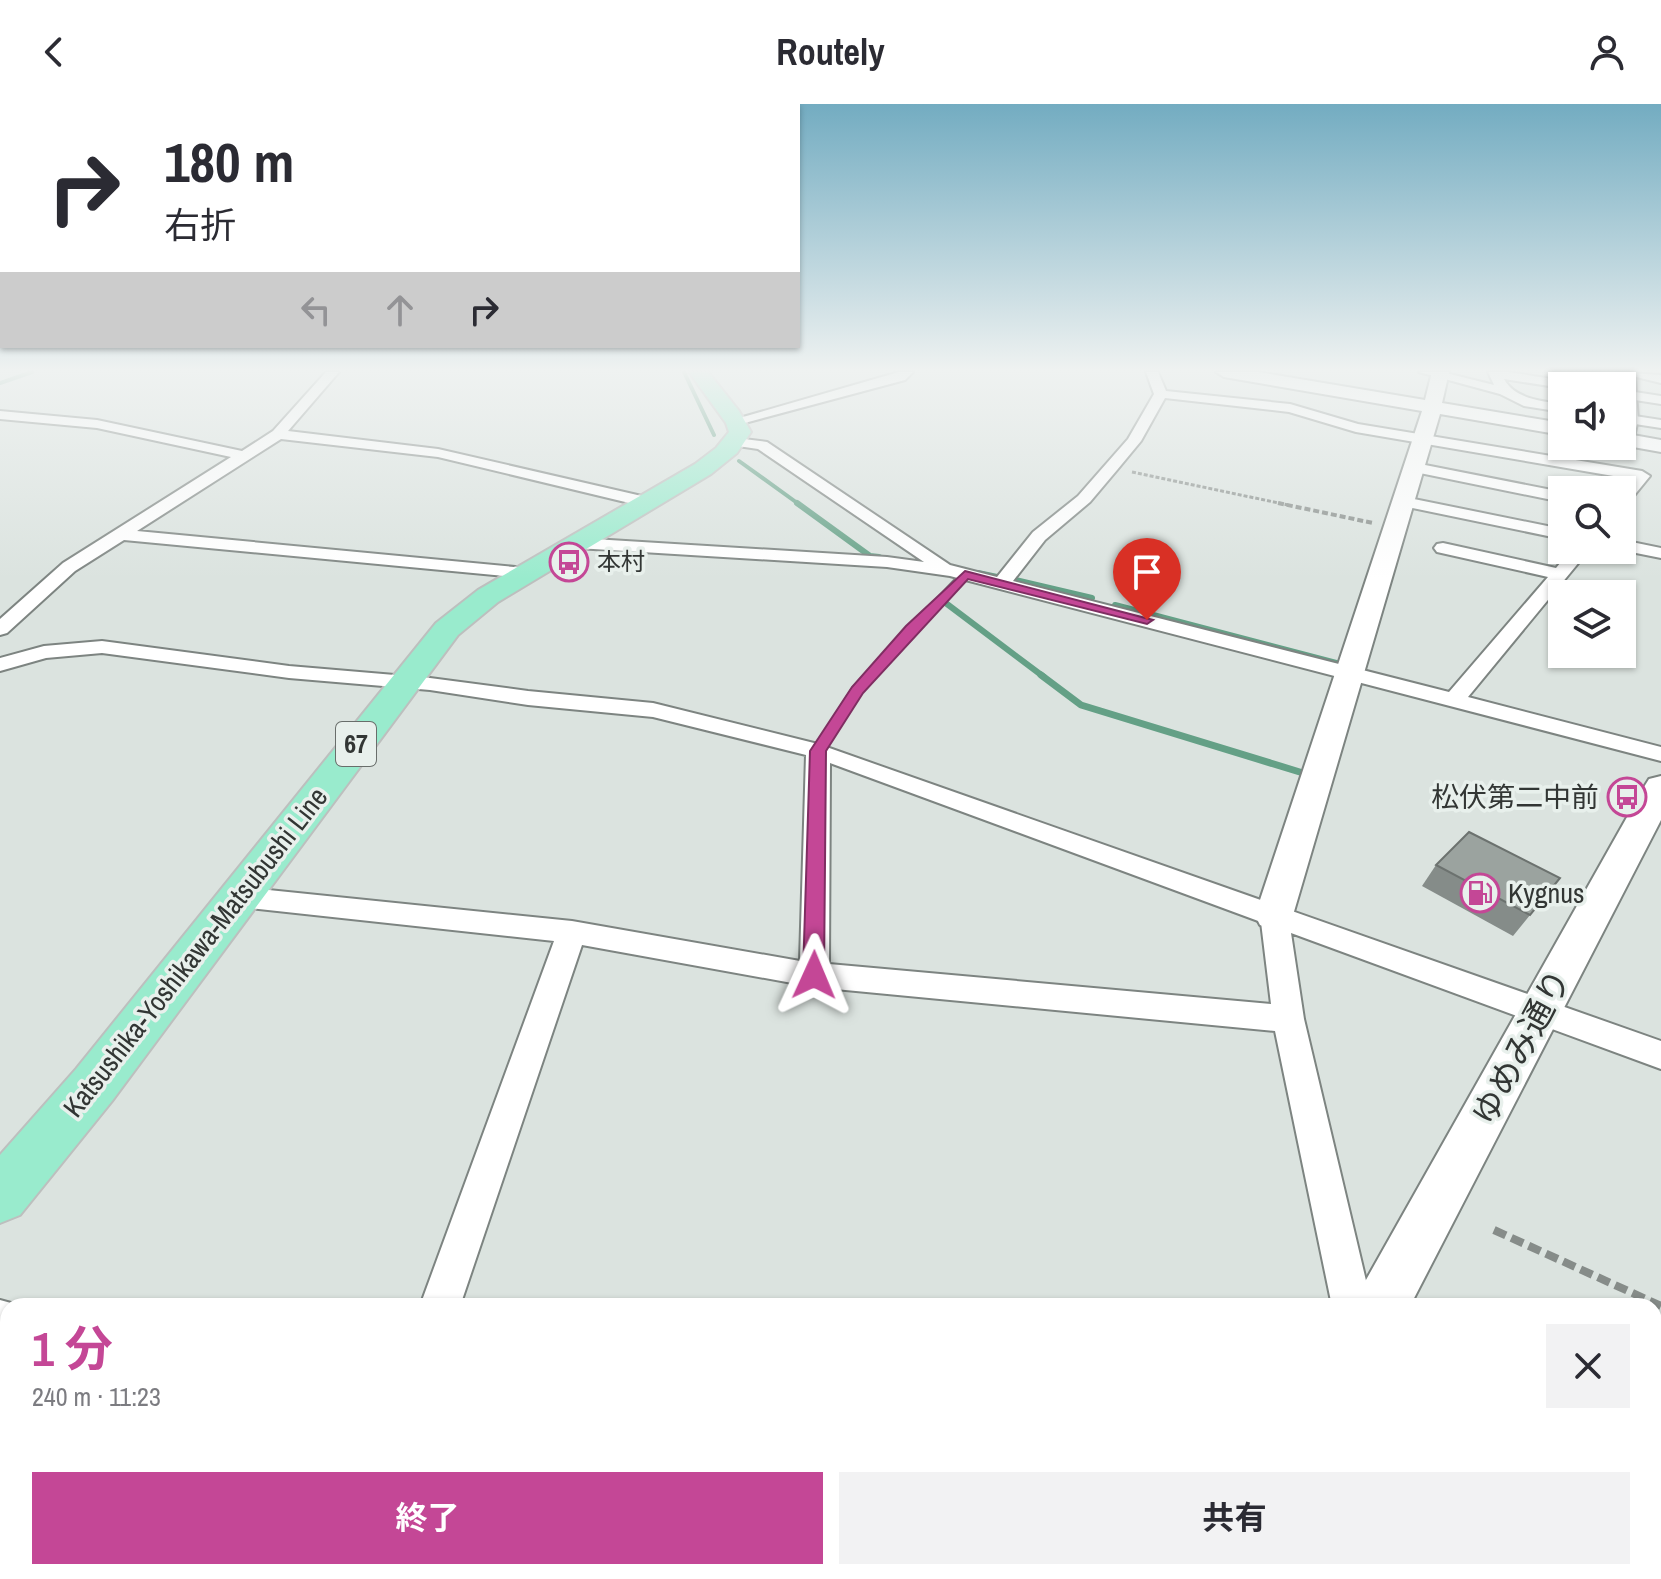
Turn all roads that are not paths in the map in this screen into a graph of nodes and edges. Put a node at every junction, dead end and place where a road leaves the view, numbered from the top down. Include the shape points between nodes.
1 (1424, 440) edge
2 (176, 441) edge
3 (266, 441) edge
4 (336, 441) edge
5 (732, 441) edge
6 (754, 441) edge
7 (1134, 441) edge
8 (1429, 441) edge
9 (1636, 442) edge
10 (1661, 446) edge
11 (242, 455) junction
12 (1415, 468) junction
13 (1636, 483) edge
14 (1548, 494) edge
15 (646, 502) junction
16 (1400, 515) junction
17 (1548, 532) edge
18 (117, 534) junction
19 (577, 543) junction
20 (1443, 548) dead end
21 (1636, 548) edge
22 (1661, 553) edge
23 (1568, 564) edge
24 (525, 573) junction
25 (958, 573) junction
26 (1560, 574) junction
27 (1002, 583) junction
28 (0, 629) edge
29 (0, 665) edge
30 (1349, 673) junction
31 (404, 682) junction
32 (1454, 700) junction
33 (818, 751) junction
34 (1661, 754) edge
35 (1661, 787) edge
36 (240, 897) junction
37 (1274, 915) junction
38 (572, 932) junction
39 (814, 975) junction
40 (1540, 1012) junction
41 (1288, 1019) junction
42 (1661, 1055) edge
43 (0, 1196) edge
44 (443, 1298) edge
45 (1350, 1298) edge
46 (1385, 1298) edge

1 - 12 street
2 - 11 street
3 - 11 street
4 - 15 street via 438,453
5 - 15 main road, Katsushika-Yoshikawa-Matsubushi Line / 67 via 726,453
6 - 25 street
7 - 27 street via 1084,499 1039,536
8 - 13 street via 1642,476
9 - 10 street
11 - 18 street
12 - 14 street
12 - 16 street
15 - 19 main road, Katsushika-Yoshikawa-Matsubushi Line / 67
16 - 17 street
16 - 30 street
18 - 24 street
18 - 28 street via 69,567
19 - 24 main road, Katsushika-Yoshikawa-Matsubushi Line / 67
19 - 25 street via 887,562
20 - 26 street
21 - 22 street
23 - 26 street
24 - 31 main road, Katsushika-Yoshikawa-Matsubushi Line / 67 via 447,629
25 - 27 street
25 - 33 lane via 857,690
26 - 32 street
27 - 30 street
29 - 31 street via 44,652 102,647
30 - 32 street
30 - 37 street
31 - 33 street via 653,710
31 - 36 main road, Katsushika-Yoshikawa-Matsubushi Line / 67
32 - 34 street
33 - 37 street
33 - 39 street
35 - 40 street, ゆめみ通り
36 - 38 street
36 - 43 main road, Katsushika-Yoshikawa-Matsubushi Line / 67
37 - 40 street
37 - 41 street
38 - 39 street
38 - 44 street
39 - 41 street
40 - 42 street
40 - 46 street, ゆめみ通り
41 - 45 street

